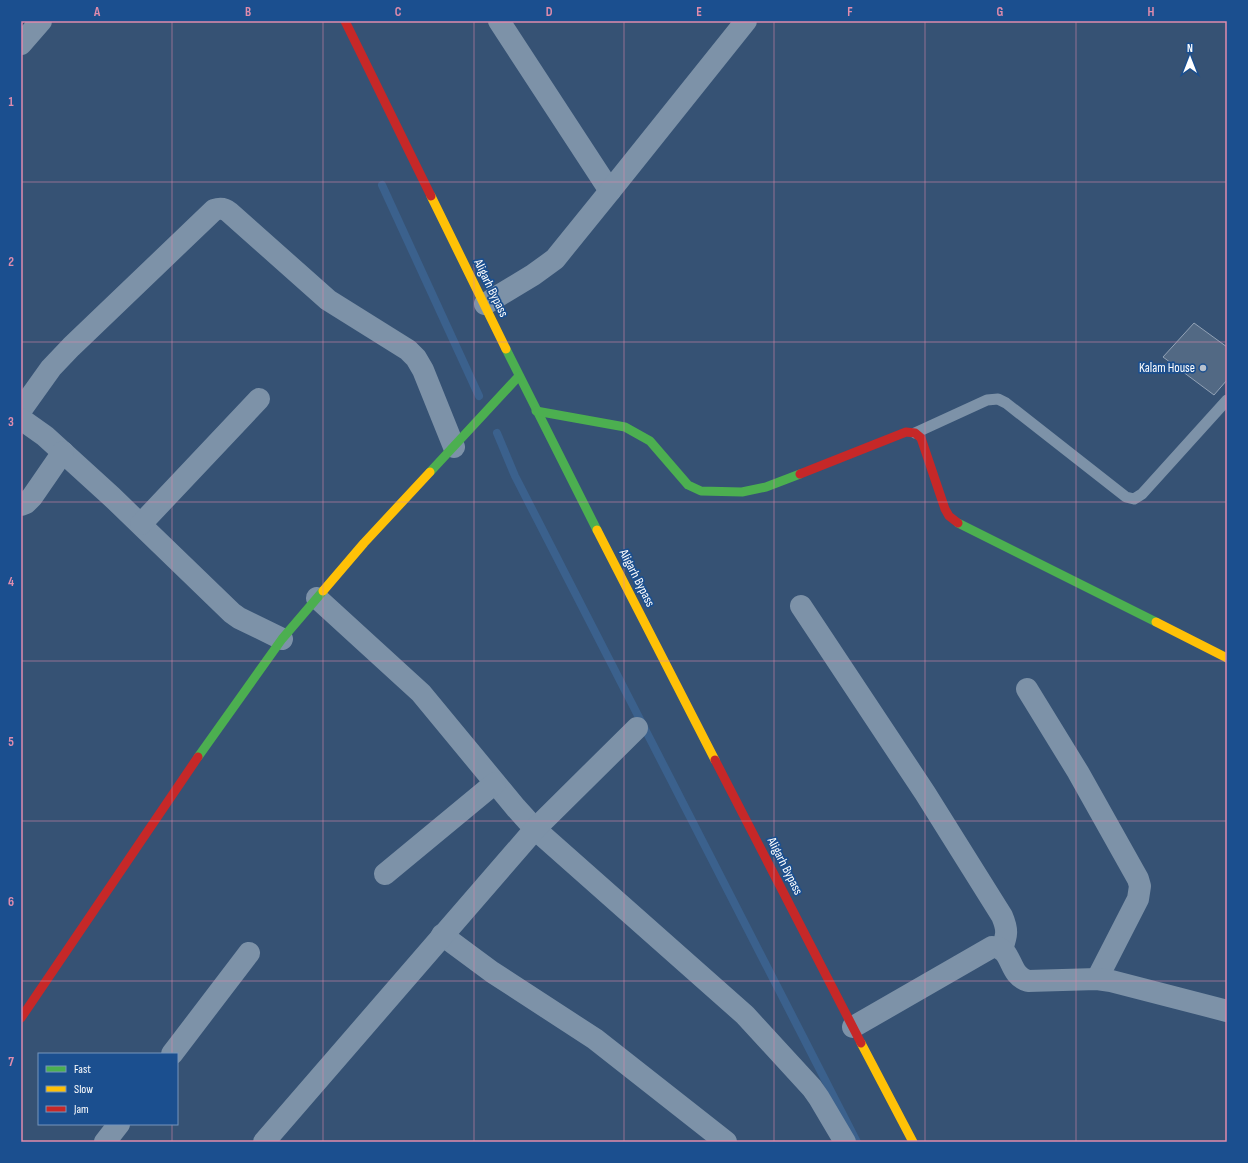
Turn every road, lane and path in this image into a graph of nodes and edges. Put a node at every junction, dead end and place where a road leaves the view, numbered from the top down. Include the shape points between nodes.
1 (41, 21) edge
2 (345, 21) edge
3 (499, 21) edge
4 (746, 21) edge
5 (21, 44) edge
6 (610, 191) junction
7 (485, 304) junction
8 (520, 376) junction
9 (259, 399) dead end
10 (1227, 400) edge
11 (21, 410) edge
12 (536, 411) junction
13 (21, 419) edge
14 (915, 433) junction
15 (454, 447) junction
16 (63, 452) junction
17 (21, 505) edge
18 (140, 524) junction
19 (317, 598) junction
20 (801, 606) dead end
21 (282, 639) junction
22 (1227, 658) edge
23 (1027, 689) dead end
24 (637, 728) dead end
25 (495, 783) junction
26 (535, 830) junction
27 (385, 874) dead end
28 (442, 935) junction
29 (1002, 949) junction
30 (249, 953) dead end
31 (1097, 979) junction
32 (1227, 1011) edge
33 (21, 1018) edge
34 (853, 1027) junction
35 (173, 1053) edge
36 (118, 1125) edge
37 (105, 1142) edge
38 (264, 1142) edge
39 (726, 1142) edge
40 (845, 1142) edge
41 (913, 1142) edge

1 - 5 street
2 - 7 main road, Aligarh Bypass
3 - 6 street
4 - 6 street
6 - 7 street via 555,258 533,275
7 - 8 main road, Aligarh Bypass
8 - 12 main road, Aligarh Bypass
8 - 15 main road
9 - 18 street
10 - 14 lane via 1142,494 1134,499 1126,497 998,399 986,400
11 - 15 street via 51,368 214,210 220,208 229,212 328,300 408,350 416,358
12 - 14 main road via 625,427 650,441 688,485 702,491 717,492 742,492 766,487 906,432
12 - 34 main road, Aligarh Bypass
13 - 16 street
14 - 22 main road via 920,438 945,509 957,522
15 - 19 main road via 364,543
16 - 17 street via 32,497
16 - 18 street
18 - 21 street via 239,618
19 - 21 main road
19 - 25 street via 421,693
20 - 29 street via 926,793 1002,916 1007,936
21 - 33 main road via 189,770
23 - 31 street via 1078,772 1140,886 1138,899
24 - 26 street
25 - 26 street
25 - 27 street
26 - 28 street
26 - 40 street via 745,1015 812,1088
28 - 38 street
28 - 39 street via 492,972 595,1039
29 - 31 street via 1021,979
29 - 34 street via 992,947
30 - 35 street
31 - 32 street
34 - 41 main road, Aligarh Bypass
36 - 37 street

